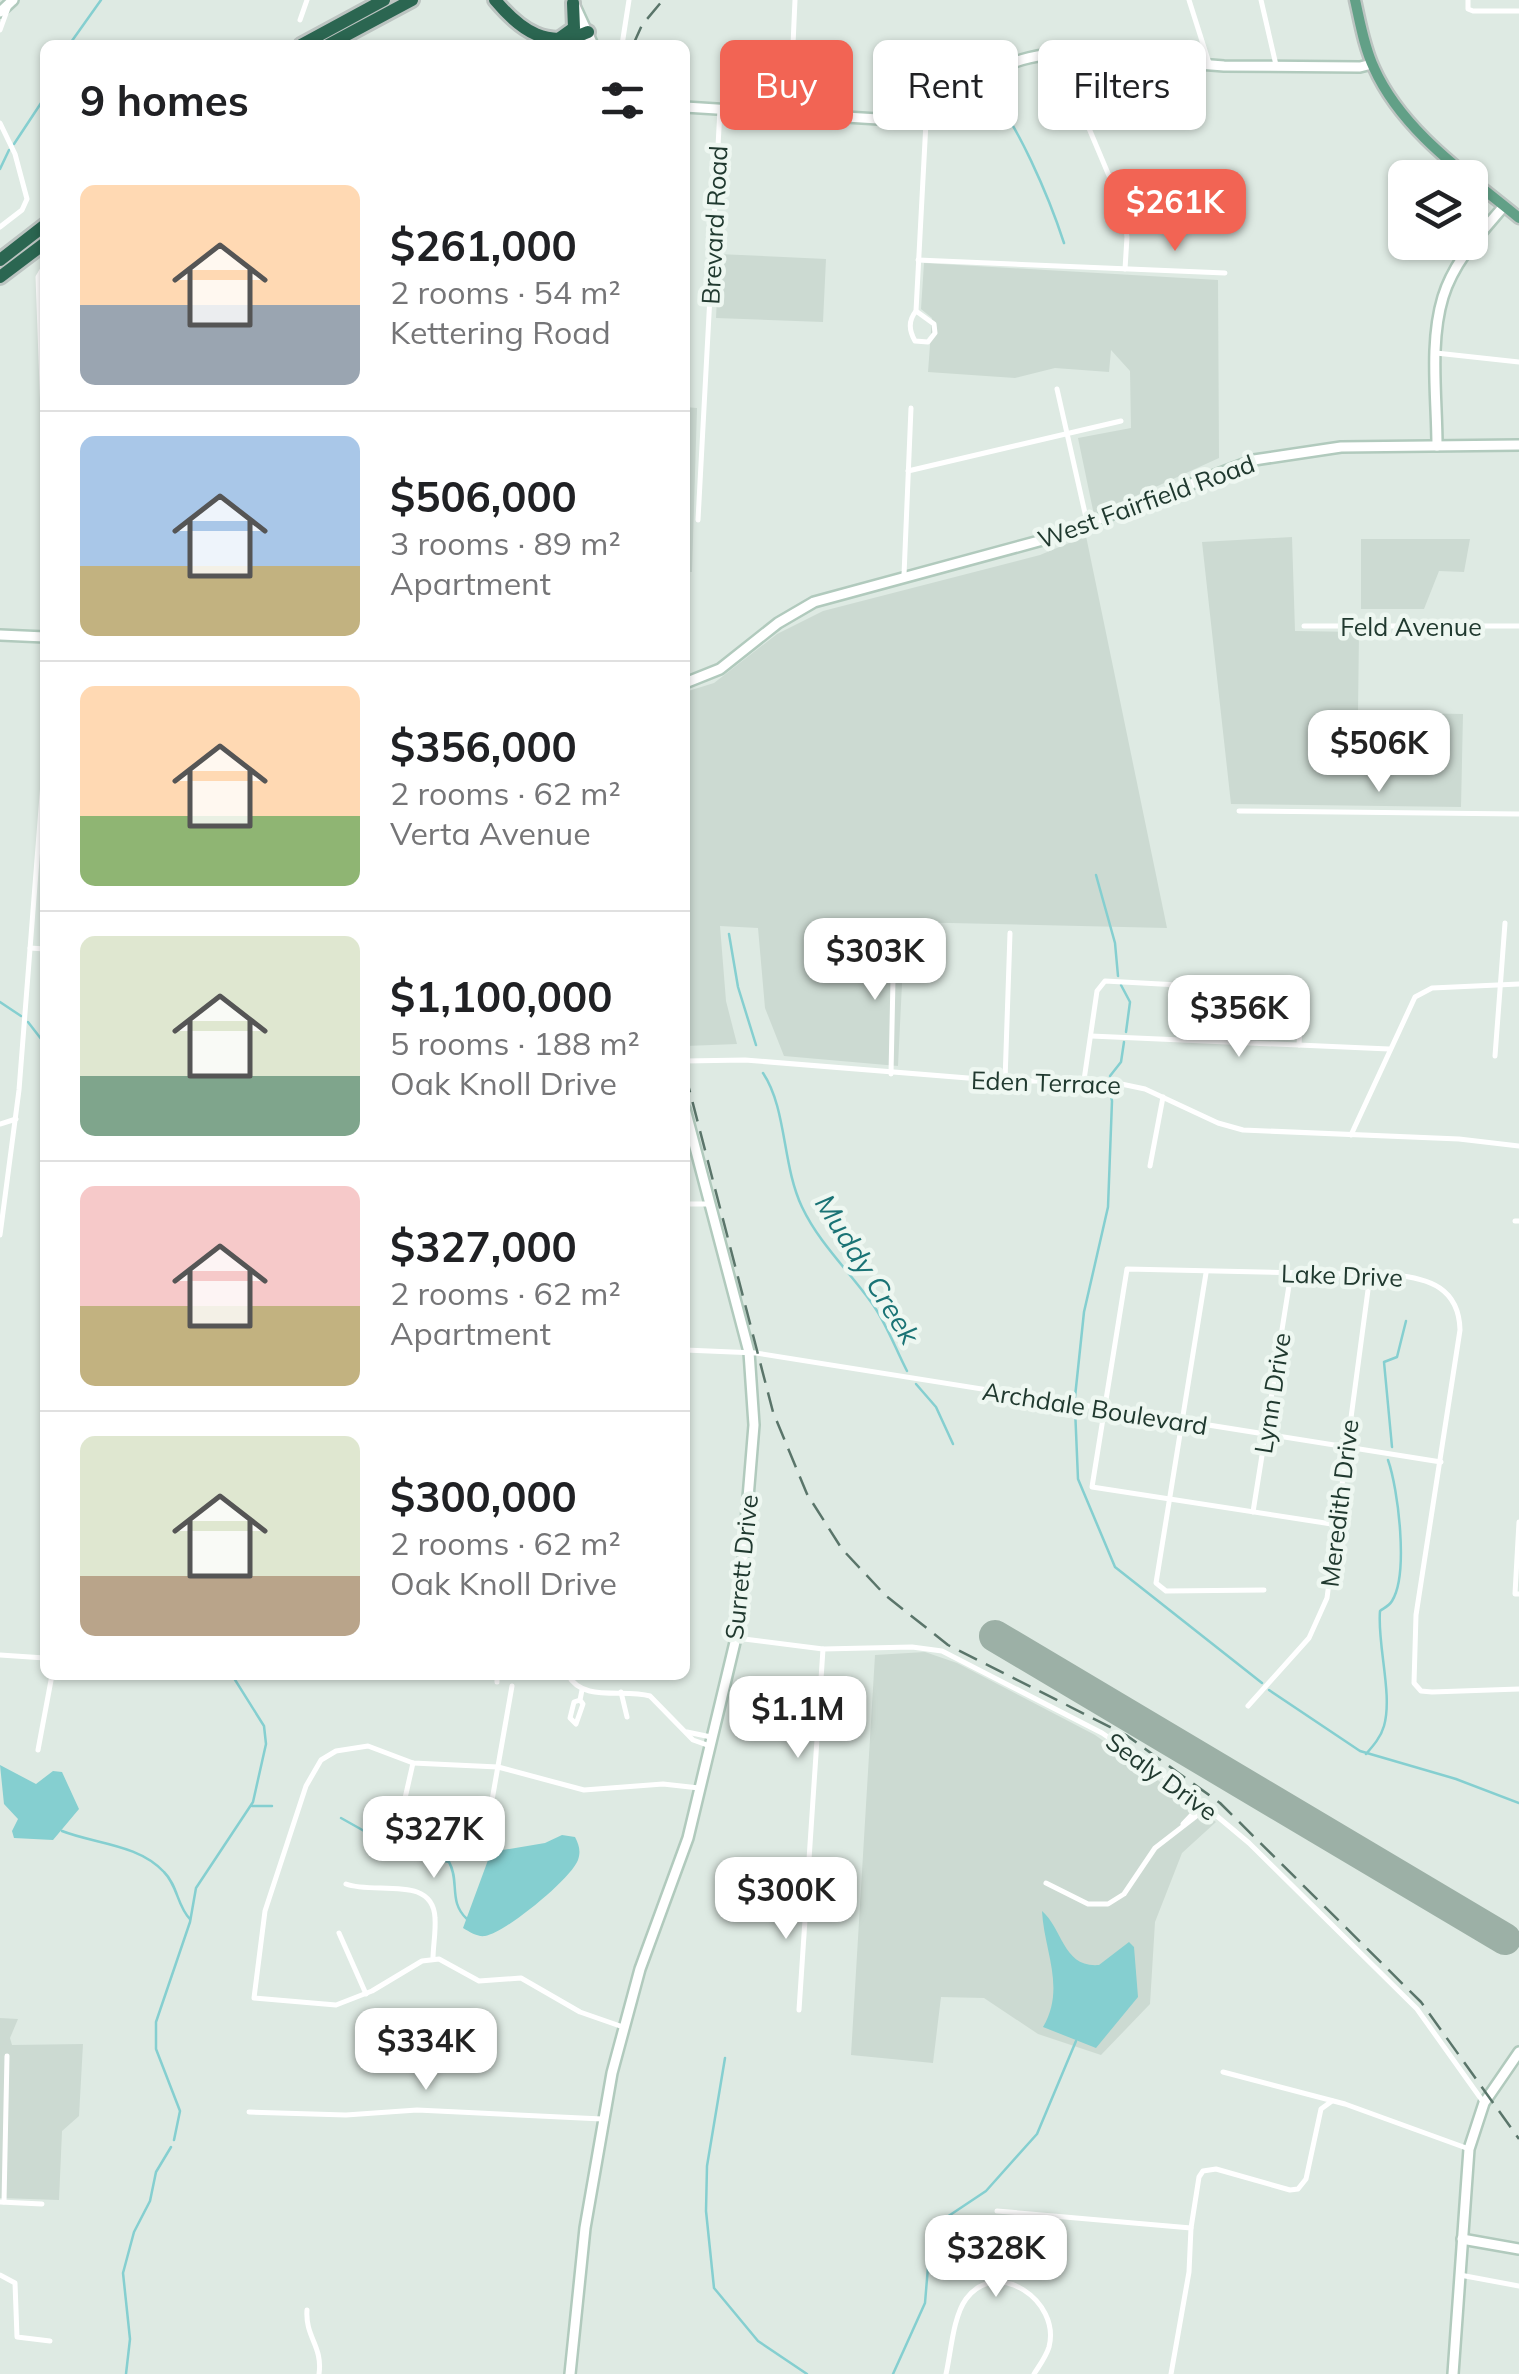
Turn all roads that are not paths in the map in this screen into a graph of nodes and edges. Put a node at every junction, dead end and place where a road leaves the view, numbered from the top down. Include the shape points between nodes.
1 (307, 0) edge
2 (383, 0) edge
3 (412, 0) edge
4 (629, 0) edge
5 (796, 0) edge
6 (1189, 0) edge
7 (1261, 0) edge
8 (1354, 0) edge
9 (1468, 0) edge
10 (572, 2) edge
11 (499, 3) edge
12 (7, 7) edge
13 (1519, 11) edge
14 (300, 20) dead end
15 (0, 30) edge
16 (590, 38) edge
17 (310, 40) edge
18 (337, 40) edge
19 (558, 40) junction
20 (623, 40) edge
21 (794, 40) edge
22 (1206, 63) edge
23 (1209, 63) junction
24 (1372, 64) junction
25 (1276, 65) junction
26 (690, 107) edge
27 (720, 109) joint
28 (0, 123) edge
29 (926, 130) edge
30 (1090, 130) edge
31 (1504, 206) junction
32 (1519, 218) edge
33 (0, 227) edge
34 (40, 230) edge
35 (40, 247) edge
36 (0, 260) edge
37 (918, 260) junction
38 (1125, 270) junction
39 (1225, 273) dead end
40 (0, 277) edge
41 (916, 311) junction
42 (1436, 353) junction
43 (1519, 362) edge
44 (1057, 388) dead end
45 (910, 408) dead end
46 (1122, 422) dead end
47 (1067, 434) junction
48 (1519, 445) edge
49 (1437, 446) junction
50 (908, 471) junction
51 (698, 520) dead end
52 (1088, 526) junction
53 (904, 576) junction
54 (1304, 626) dead end
55 (1519, 626) edge
56 (0, 635) edge
57 (40, 638) edge
58 (690, 681) edge
59 (1239, 811) dead end
60 (1519, 814) edge
61 (40, 821) edge
62 (1504, 923) dead end
63 (894, 932) dead end
64 (1010, 933) dead end
65 (30, 948) junction
66 (40, 948) edge
67 (1519, 984) edge
68 (1500, 985) junction
69 (1302, 990) dead end
70 (1091, 1036) junction
71 (1200, 1041) junction
72 (1300, 1045) junction
73 (1388, 1049) junction
74 (1495, 1056) dead end
75 (690, 1061) edge
76 (891, 1074) junction
77 (1084, 1080) junction
78 (1005, 1082) junction
79 (1163, 1097) junction
80 (16, 1118) junction
81 (0, 1124) edge
82 (690, 1128) edge
83 (1351, 1135) junction
84 (1519, 1146) edge
85 (1150, 1166) dead end
86 (690, 1204) edge
87 (710, 1204) junction
88 (0, 1235) edge
89 (1206, 1271) junction
90 (1291, 1273) junction
91 (1370, 1275) junction
92 (690, 1350) edge
93 (749, 1352) junction
94 (1105, 1409) junction
95 (1182, 1421) junction
96 (1266, 1434) junction
97 (1346, 1446) junction
98 (1441, 1462) junction
99 (1170, 1499) junction
100 (1253, 1512) junction
101 (1519, 1522) edge
102 (1338, 1525) junction
103 (1264, 1590) dead end
104 (1519, 1594) edge
105 (736, 1638) junction
106 (822, 1649) junction
107 (0, 1655) edge
108 (40, 1658) edge
109 (51, 1680) edge
110 (573, 1680) edge
111 (512, 1686) dead end
112 (1519, 1689) edge
113 (582, 1690) junction
114 (621, 1692) junction
115 (580, 1700) dead end
116 (1248, 1706) dead end
117 (626, 1717) dead end
118 (712, 1742) junction
119 (38, 1750) dead end
120 (413, 1763) junction
121 (498, 1767) junction
122 (700, 1788) junction
123 (1205, 1805) junction
124 (491, 1806) dead end
125 (403, 1807) dead end
126 (1046, 1883) dead end
127 (346, 1884) dead end
128 (339, 1933) dead end
129 (434, 1959) junction
130 (366, 1994) junction
131 (799, 2010) dead end
132 (623, 2028) junction
133 (1519, 2052) edge
134 (8, 2056) dead end
135 (1224, 2072) dead end
136 (1332, 2101) junction
137 (1484, 2102) junction
138 (249, 2112) dead end
139 (602, 2119) junction
140 (1470, 2148) junction
141 (2, 2202) edge
142 (42, 2204) dead end
143 (997, 2210) dead end
144 (1191, 2228) junction
145 (1462, 2240) junction
146 (1519, 2249) edge
147 (0, 2275) edge
148 (1460, 2275) junction
149 (1519, 2286) edge
150 (307, 2310) dead end
151 (50, 2341) dead end
152 (319, 2374) edge
153 (570, 2374) edge
154 (946, 2374) edge
155 (1034, 2374) edge
156 (1171, 2374) edge
157 (1454, 2374) edge

1 - 14 street
2 - 17 highway
3 - 18 highway
4 - 20 street
5 - 21 street
6 - 23 street
7 - 25 street
8 - 24 main road
9 - 13 street via 1469,10
10 - 16 street
10 - 19 highway via 574,28
11 - 19 highway via 524,31
12 - 15 street
16 - 19 highway
22 - 23 street
23 - 25 street
24 - 25 street
24 - 31 main road via 1404,116
26 - 27 street
27 - 51 street, Brevard Road
28 - 33 street via 27,199
29 - 37 street
30 - 38 street via 1123,210
31 - 32 main road
31 - 42 street via 1449,283
34 - 36 highway
35 - 40 highway
37 - 38 street
37 - 41 street
38 - 39 street
41 - 41 street via 910,331 915,341 928,342 934,324
42 - 43 street
42 - 49 street
44 - 47 street
45 - 50 street
46 - 47 street
47 - 50 street
47 - 52 street
48 - 49 street, West Fairfield Road
49 - 52 street, West Fairfield Road via 1316,448 1258,459
50 - 53 street
52 - 53 street, West Fairfield Road
53 - 58 street, West Fairfield Road via 797,610 736,659
54 - 55 street, Feld Avenue
56 - 57 street
59 - 60 street
61 - 65 street
62 - 68 street
63 - 76 street
64 - 78 street
65 - 66 street
65 - 80 street
67 - 68 street
68 - 73 street via 1420,993
68 - 74 street
69 - 72 street
70 - 71 street
70 - 71 street via 1098,987 1114,979 1197,986
70 - 77 street
71 - 72 street
72 - 73 street
73 - 83 street
75 - 76 street, Eden Terrace
76 - 78 street, Eden Terrace
77 - 78 street, Eden Terrace
77 - 79 street, Eden Terrace
79 - 83 street, Eden Terrace via 1229,1127
79 - 85 street
80 - 81 street
80 - 88 street
82 - 87 street, Surrett Drive
83 - 84 street, Eden Terrace
86 - 87 street
87 - 93 street, Surrett Drive
89 - 90 street, Lake Drive
89 - 94 street, Lake Drive via 1127,1269
89 - 95 street
90 - 91 street, Lake Drive
90 - 96 street, Lynn Drive
91 - 97 street, Meredith Drive
91 - 98 street, Lake Drive via 1430,1281 1457,1308 1459,1343
92 - 93 street, Archdale Boulevard
93 - 94 street, Archdale Boulevard
93 - 105 street, Surrett Drive via 754,1425
94 - 95 street, Archdale Boulevard
94 - 99 street, Lake Drive via 1092,1487
95 - 96 street, Archdale Boulevard
95 - 99 street
96 - 97 street, Archdale Boulevard
96 - 100 street, Lynn Drive
97 - 98 street, Archdale Boulevard
97 - 102 street, Meredith Drive
98 - 112 street, Lake Drive via 1416,1615 1414,1684 1432,1692
99 - 100 street
99 - 103 street via 1158,1588
100 - 102 street
101 - 104 street
102 - 116 street, Meredith Drive via 1320,1619
105 - 106 street, Sealy Drive
105 - 118 street, Surrett Drive
106 - 123 street, Sealy Drive via 942,1651 1102,1733
106 - 131 street
107 - 108 street
109 - 119 street
110 - 113 street
111 - 121 street
113 - 114 street
113 - 115 street
114 - 117 street
114 - 118 street via 650,1696 684,1732
118 - 122 street, Surrett Drive
120 - 121 street
120 - 125 street
120 - 130 street via 354,1745 321,1760 306,1786 265,1911 254,1998 336,2005
121 - 122 street via 584,1790
121 - 124 street
122 - 132 street, Surrett Drive
123 - 126 street via 1154,1848 1124,1894 1108,1904 1088,1904
123 - 137 street, Sealy Drive via 1406,1997
127 - 129 street via 422,1893 434,1911
128 - 130 street
129 - 130 street
129 - 132 street via 479,1980 521,1978
132 - 139 street, Surrett Drive
133 - 137 street
134 - 141 street
135 - 136 street
136 - 140 street
136 - 144 street via 1321,2109 1301,2187 1203,2171
137 - 140 street
138 - 139 street via 416,2110
139 - 153 street, Surrett Drive
140 - 145 street
141 - 142 street
143 - 144 street
144 - 156 street
145 - 146 street
145 - 148 street
147 - 151 street via 15,2283 19,2339
148 - 149 street
148 - 157 street
150 - 152 street
154 - 155 street via 964,2301 997,2282 1028,2291 1048,2318 1049,2346

